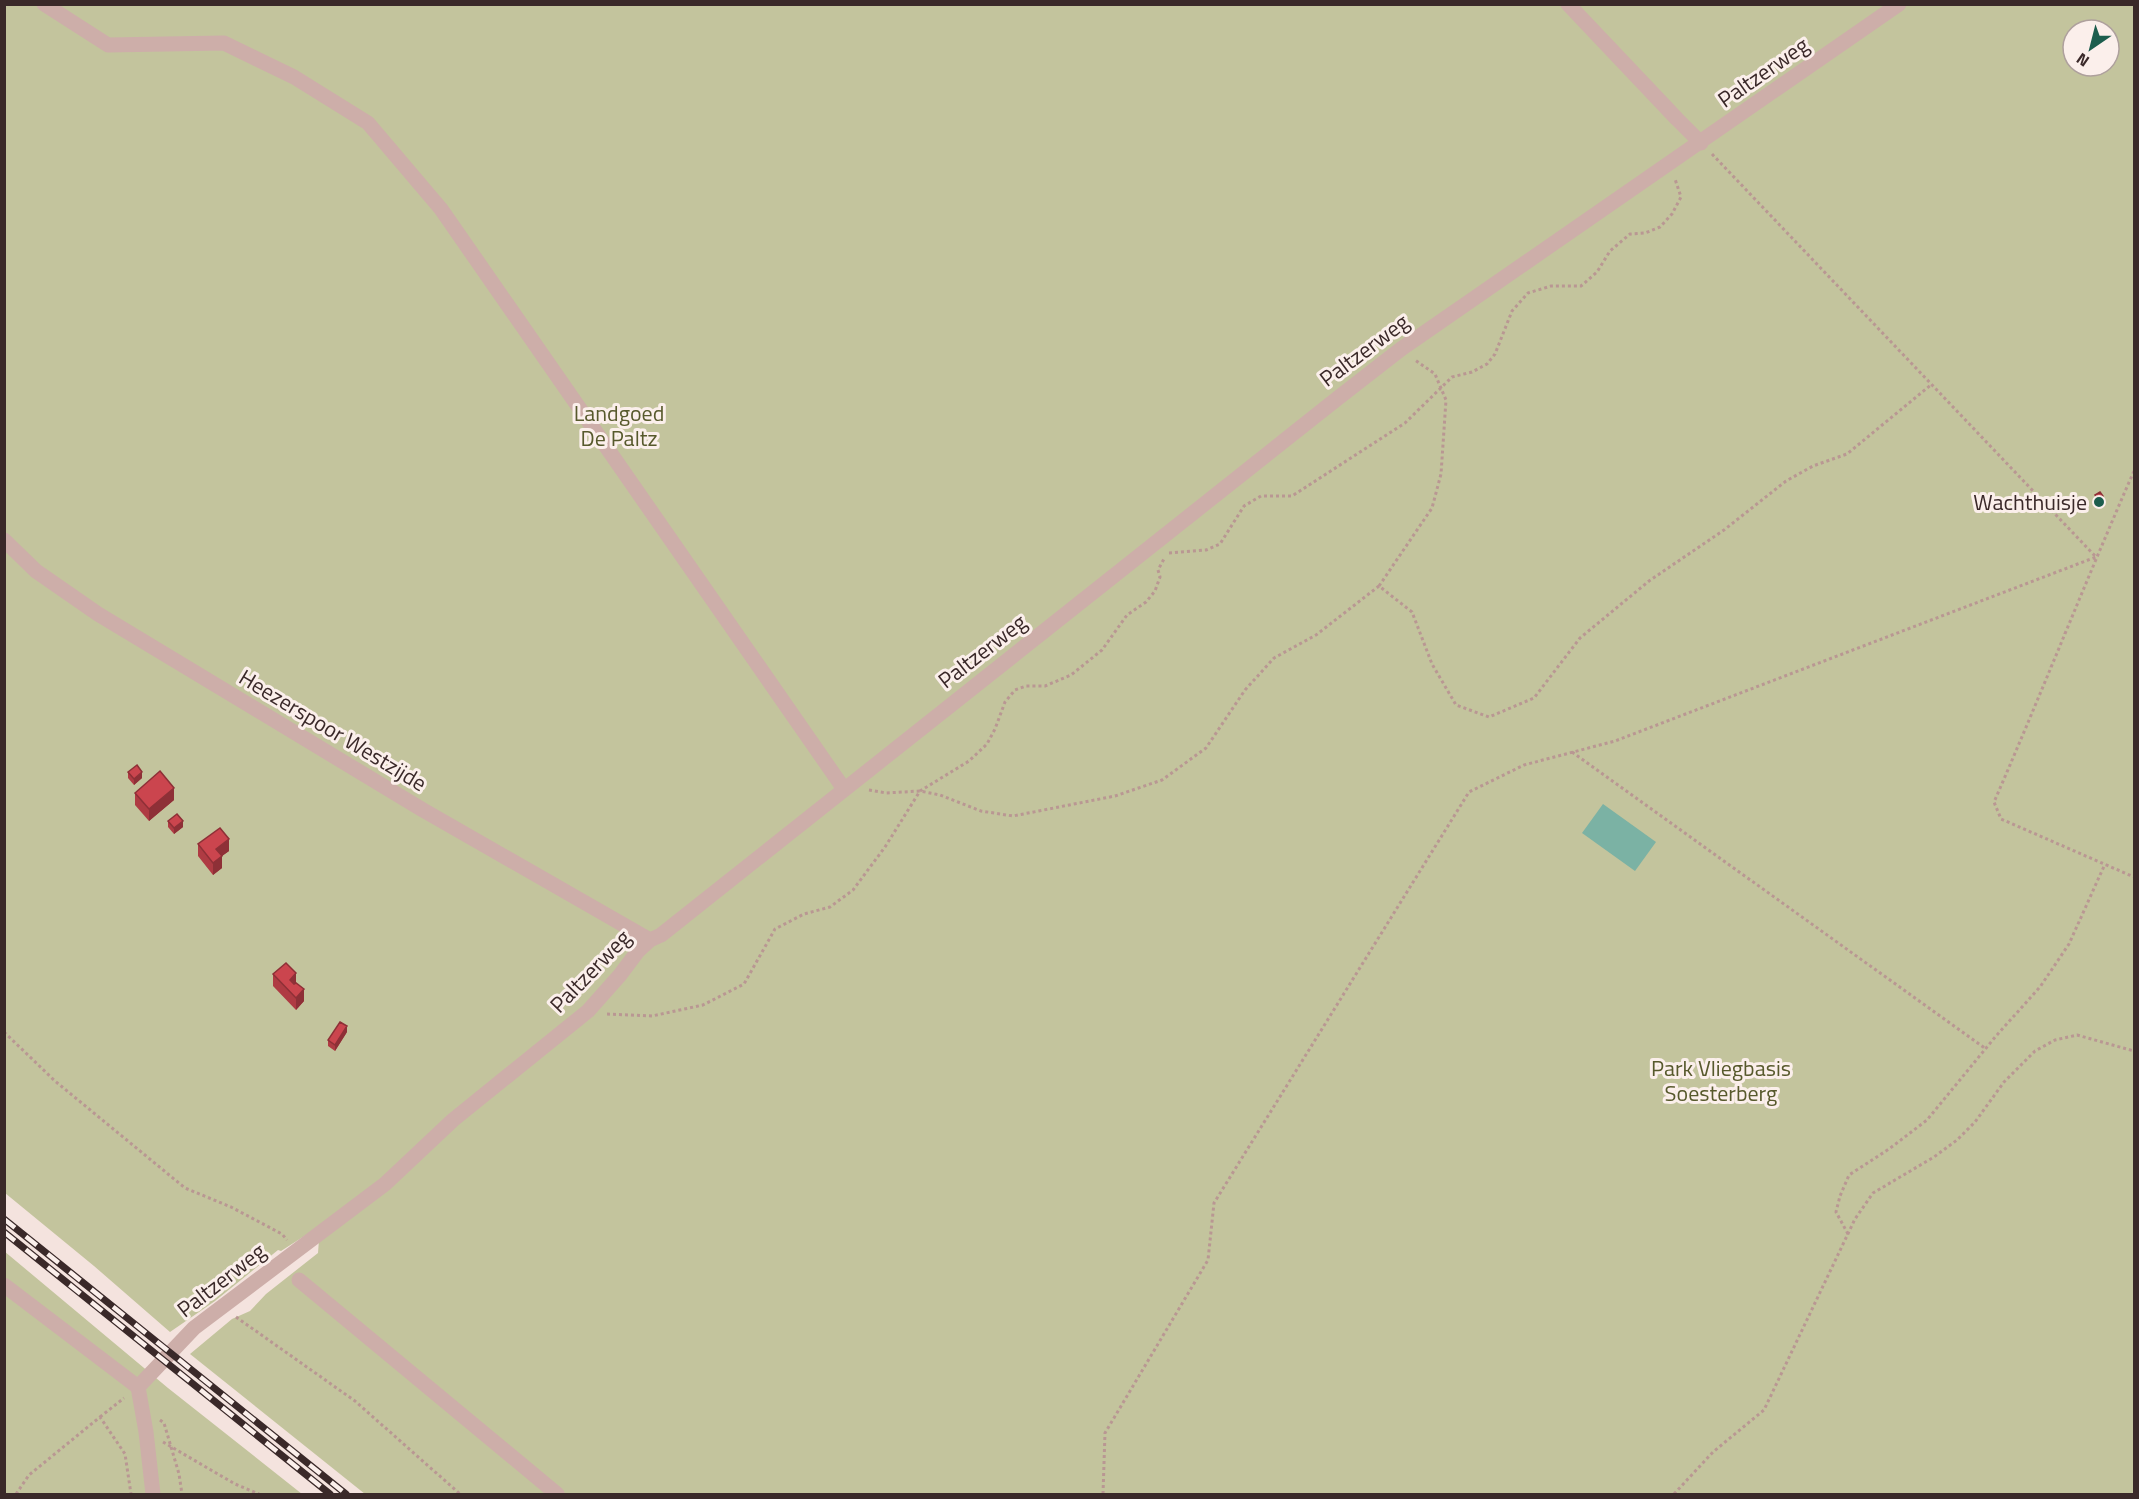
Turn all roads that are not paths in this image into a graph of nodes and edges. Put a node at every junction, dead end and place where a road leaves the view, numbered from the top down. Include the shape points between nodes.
1 (44, 4) edge
2 (1568, 4) edge
3 (1899, 4) edge
4 (1701, 142) junction
5 (4, 540) edge
6 (845, 788) junction
7 (650, 940) junction
8 (299, 1280) dead end
9 (4, 1285) edge
10 (138, 1387) junction
11 (153, 1494) edge
12 (557, 1494) edge

1 - 6 street via 108,45 224,43 294,76 368,123 441,209
2 - 4 street
3 - 4 street, Paltzerweg
4 - 6 street, Paltzerweg via 1401,349
5 - 7 street, Heezerspoor Westzijde via 36,571 98,614 423,810
6 - 7 street, Paltzerweg
7 - 10 street, Paltzerweg via 588,1011 453,1120 384,1184 194,1328
8 - 12 street
9 - 10 street
10 - 11 street

